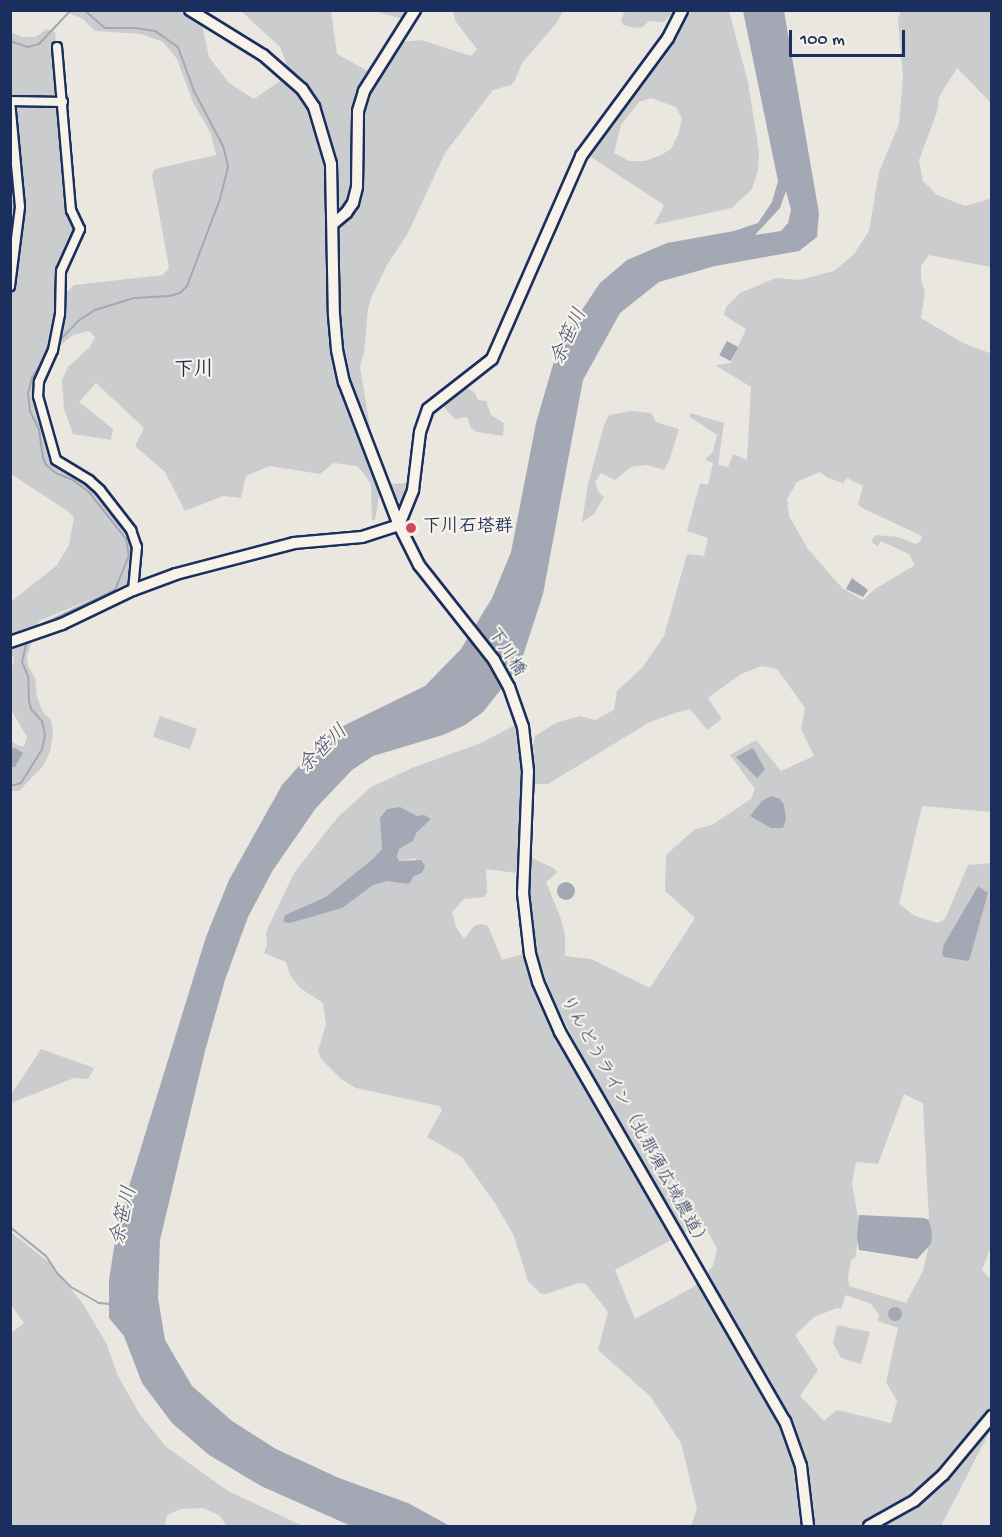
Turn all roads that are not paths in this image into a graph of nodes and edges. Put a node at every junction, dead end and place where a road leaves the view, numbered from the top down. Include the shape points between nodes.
1 (190, 10) edge
2 (415, 10) edge
3 (682, 10) edge
4 (57, 47) dead end
5 (10, 101) edge
6 (63, 102) junction
7 (334, 223) junction
8 (10, 286) edge
9 (399, 525) junction
10 (133, 590) junction
11 (10, 642) edge
12 (519, 712) joint
13 (991, 1418) edge
14 (808, 1527) edge
15 (869, 1527) edge

1 - 7 street via 264,56 308,98 329,151
2 - 7 street via 364,91 358,111 357,187 353,203
3 - 9 street via 668,38 581,156 492,359 428,409 420,432 413,490
4 - 6 street
5 - 6 street
5 - 8 street via 20,207
6 - 10 street via 71,210 80,230 61,271 60,314 38,396 56,460 100,490 131,530 137,547
7 - 9 street via 334,315 341,371
9 - 10 street via 362,537 294,543 206,564
9 - 12 street, 下川橋 via 425,575 494,660
10 - 11 street via 62,624
12 - 14 street, りんどうライン（北那須広域農道） via 528,771 523,864 525,921 538,982 560,1032 784,1421 801,1466
13 - 15 street via 943,1475 914,1501

